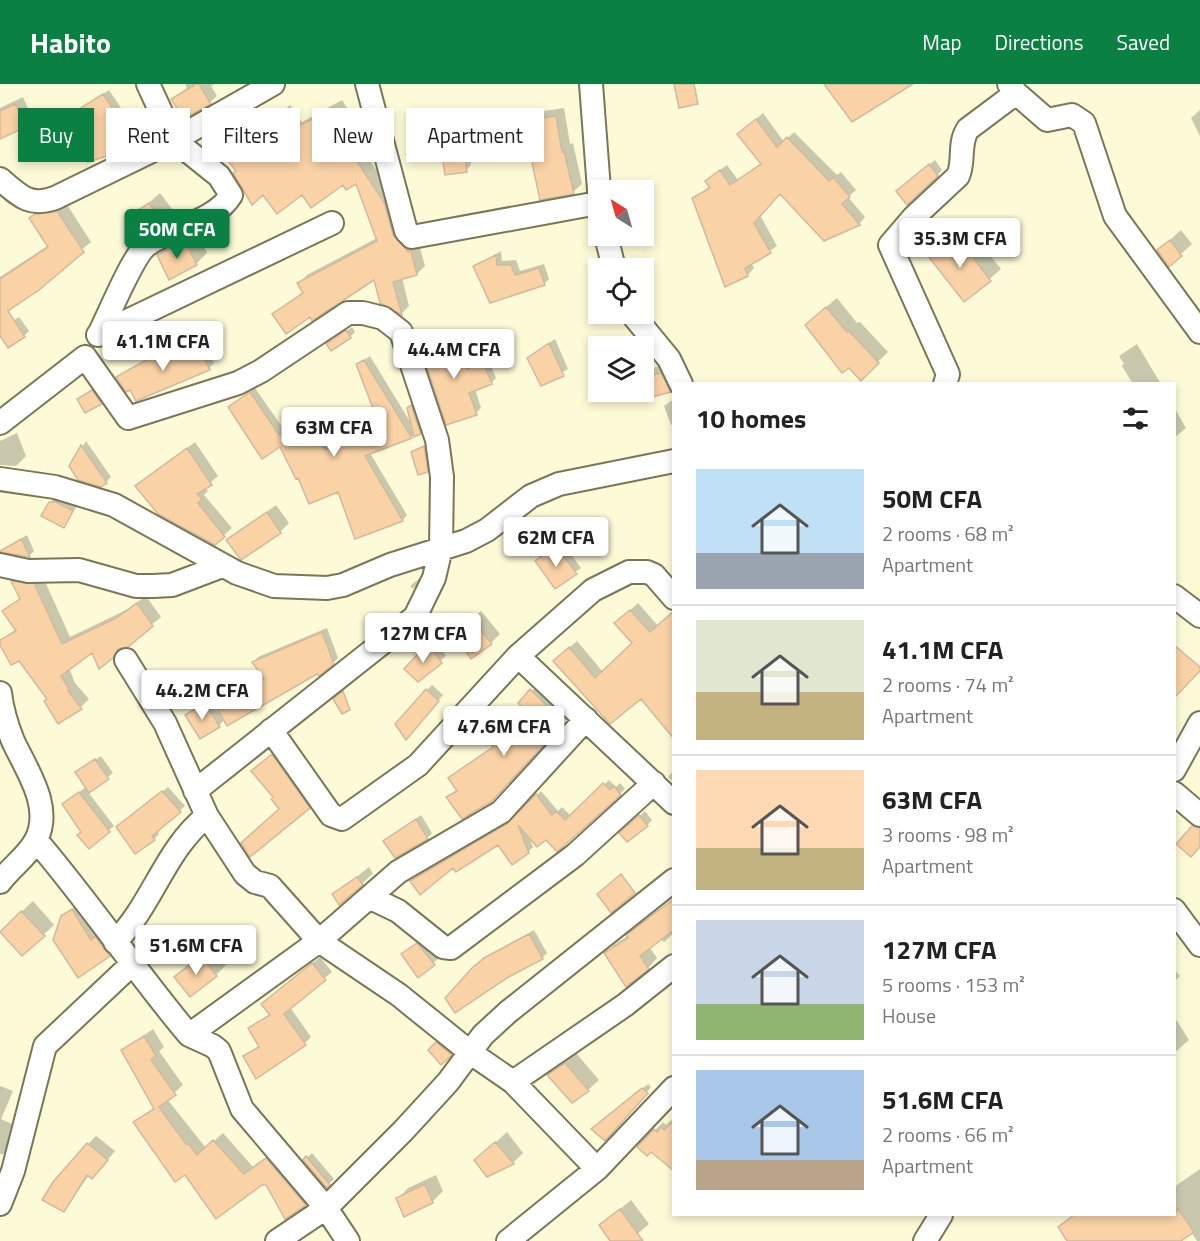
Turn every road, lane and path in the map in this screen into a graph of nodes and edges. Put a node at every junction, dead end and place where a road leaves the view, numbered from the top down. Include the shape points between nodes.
1 (148, 84) edge
2 (273, 84) edge
3 (367, 84) edge
4 (591, 84) edge
5 (1013, 89) edge
6 (159, 108) edge
7 (190, 131) edge
8 (190, 153) edge
9 (128, 162) edge
10 (0, 179) edge
11 (598, 180) edge
12 (588, 205) edge
13 (332, 223) dead end
14 (640, 324) edge
15 (1200, 332) edge
16 (99, 334) junction
17 (85, 357) junction
18 (680, 382) edge
19 (946, 382) edge
20 (0, 423) edge
21 (672, 461) edge
22 (0, 479) edge
23 (441, 548) junction
24 (0, 566) edge
25 (222, 566) junction
26 (672, 596) edge
27 (1176, 598) edge
28 (1200, 616) edge
29 (518, 656) junction
30 (126, 660) dead end
31 (0, 693) edge
32 (586, 719) junction
33 (1200, 723) edge
34 (271, 730) junction
35 (6, 741) edge
36 (1176, 764) edge
37 (654, 783) junction
38 (195, 791) junction
39 (1176, 795) edge
40 (672, 801) edge
41 (207, 816) junction
42 (1200, 816) edge
43 (36, 840) junction
44 (0, 882) edge
45 (672, 882) edge
46 (371, 898) junction
47 (1176, 913) edge
48 (319, 941) junction
49 (115, 942) junction
50 (1200, 945) edge
51 (131, 965) junction
52 (672, 968) edge
53 (189, 1035) junction
54 (471, 1053) junction
55 (513, 1082) junction
56 (672, 1090) edge
57 (597, 1169) junction
58 (0, 1204) edge
59 (326, 1208) junction
60 (940, 1216) edge
61 (277, 1241) edge
62 (348, 1241) edge
63 (508, 1241) edge
64 (925, 1241) edge

1 - 6 street
2 - 7 street
3 - 12 street via 406,231 412,237
4 - 11 street
5 - 15 street via 1047,120 1072,115 1084,123 1114,216
5 - 19 street via 964,134 958,176 890,245 948,374
8 - 16 street via 219,176 231,195 204,216 165,233 141,250
9 - 10 street via 41,203 29,201
13 - 16 street
14 - 18 street via 669,359
16 - 17 street
17 - 20 street
17 - 23 street via 128,418 238,383 348,313 383,318 401,332 437,440 442,477
21 - 23 street via 559,484 531,496 487,530
22 - 25 street via 55,487 114,505
23 - 25 street via 327,588 274,586
23 - 34 street via 434,578 415,617
24 - 25 street via 28,571 79,570 136,586 172,585
26 - 29 street via 654,575 629,572 593,590
27 - 28 street
29 - 32 street
29 - 34 street via 418,765 342,819 331,814
30 - 38 street via 165,723
31 - 35 street
32 - 37 street
32 - 46 street via 501,812 398,872
33 - 36 street
34 - 38 street
35 - 43 street via 39,796 42,824
37 - 40 street
37 - 46 street via 575,855 451,948 443,947 398,911
38 - 41 street
39 - 42 street
41 - 48 street via 245,874 270,886
41 - 49 street via 187,834 141,911
43 - 44 street
43 - 49 street via 77,888
45 - 54 street via 508,1012 483,1035
46 - 48 street
47 - 50 street
48 - 53 street
48 - 54 street via 399,995
49 - 51 street
51 - 53 street
51 - 58 street via 45,1046 13,1171
52 - 55 street
53 - 59 street via 219,1051 242,1109
54 - 55 street
54 - 59 street via 403,1131
55 - 57 street
56 - 57 street
57 - 63 street
59 - 61 street
59 - 62 street
60 - 64 street

